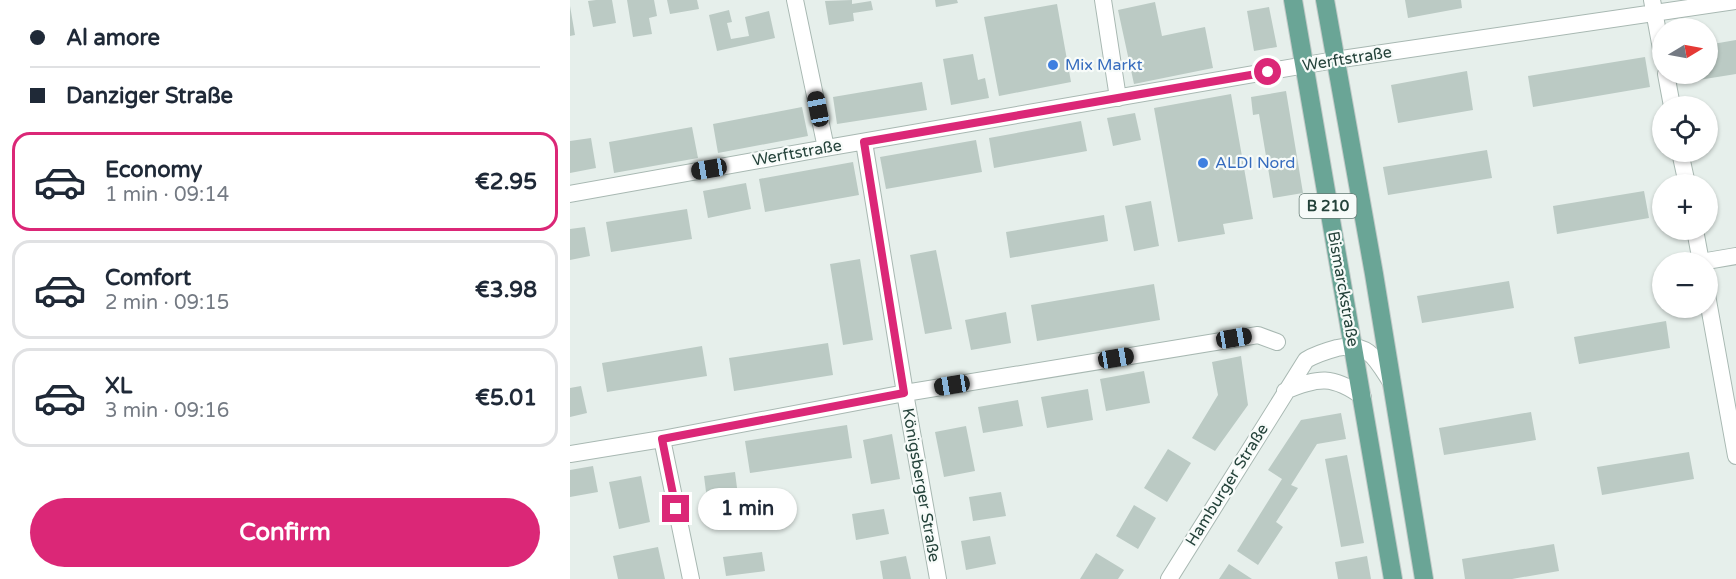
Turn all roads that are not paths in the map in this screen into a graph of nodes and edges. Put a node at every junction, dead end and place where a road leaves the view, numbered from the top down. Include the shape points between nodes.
1 (795, 0) edge
2 (1103, 0) edge
3 (1293, 0) edge
4 (1325, 0) edge
5 (1736, 1) edge
6 (1653, 7) edge
7 (1335, 60) junction
8 (1304, 66) junction
9 (1118, 98) junction
10 (864, 142) junction
11 (825, 148) junction
12 (570, 194) edge
13 (1736, 256) edge
14 (1718, 259) edge
15 (1711, 318) edge
16 (1277, 342) dead end
17 (1354, 345) junction
18 (1392, 384) junction
19 (1285, 392) junction
20 (904, 393) junction
21 (1363, 398) junction
22 (662, 439) junction
23 (570, 454) edge
24 (1736, 456) edge
25 (691, 579) edge
26 (938, 579) edge
27 (1168, 579) edge
28 (1393, 579) edge
29 (1424, 579) edge

1 - 11 street
2 - 9 street
3 - 8 main road, Bismarckstraße / B 210
4 - 7 main road, Bismarckstraße / B 210
5 - 6 street, Werftstraße
6 - 7 street, Werftstraße
7 - 8 street, Werftstraße
7 - 18 main road, Bismarckstraße / B 210
8 - 9 street, Werftstraße
8 - 17 main road, Bismarckstraße / B 210
9 - 10 street, Werftstraße
10 - 11 street, Werftstraße
10 - 20 street, Königsberger Straße
11 - 12 street, Werftstraße
13 - 14 street
15 - 24 street
16 - 20 street via 1258,335
17 - 18 street via 1377,361
17 - 19 street, Hamburger Straße via 1317,353 1306,360
17 - 21 main road, Bismarckstraße / B 210
18 - 29 main road, Bismarckstraße / B 210
19 - 21 street via 1318,379 1329,379
19 - 27 street, Hamburger Straße
20 - 22 street
20 - 26 street, Königsberger Straße
21 - 28 main road, Bismarckstraße / B 210
22 - 23 street
22 - 25 street

